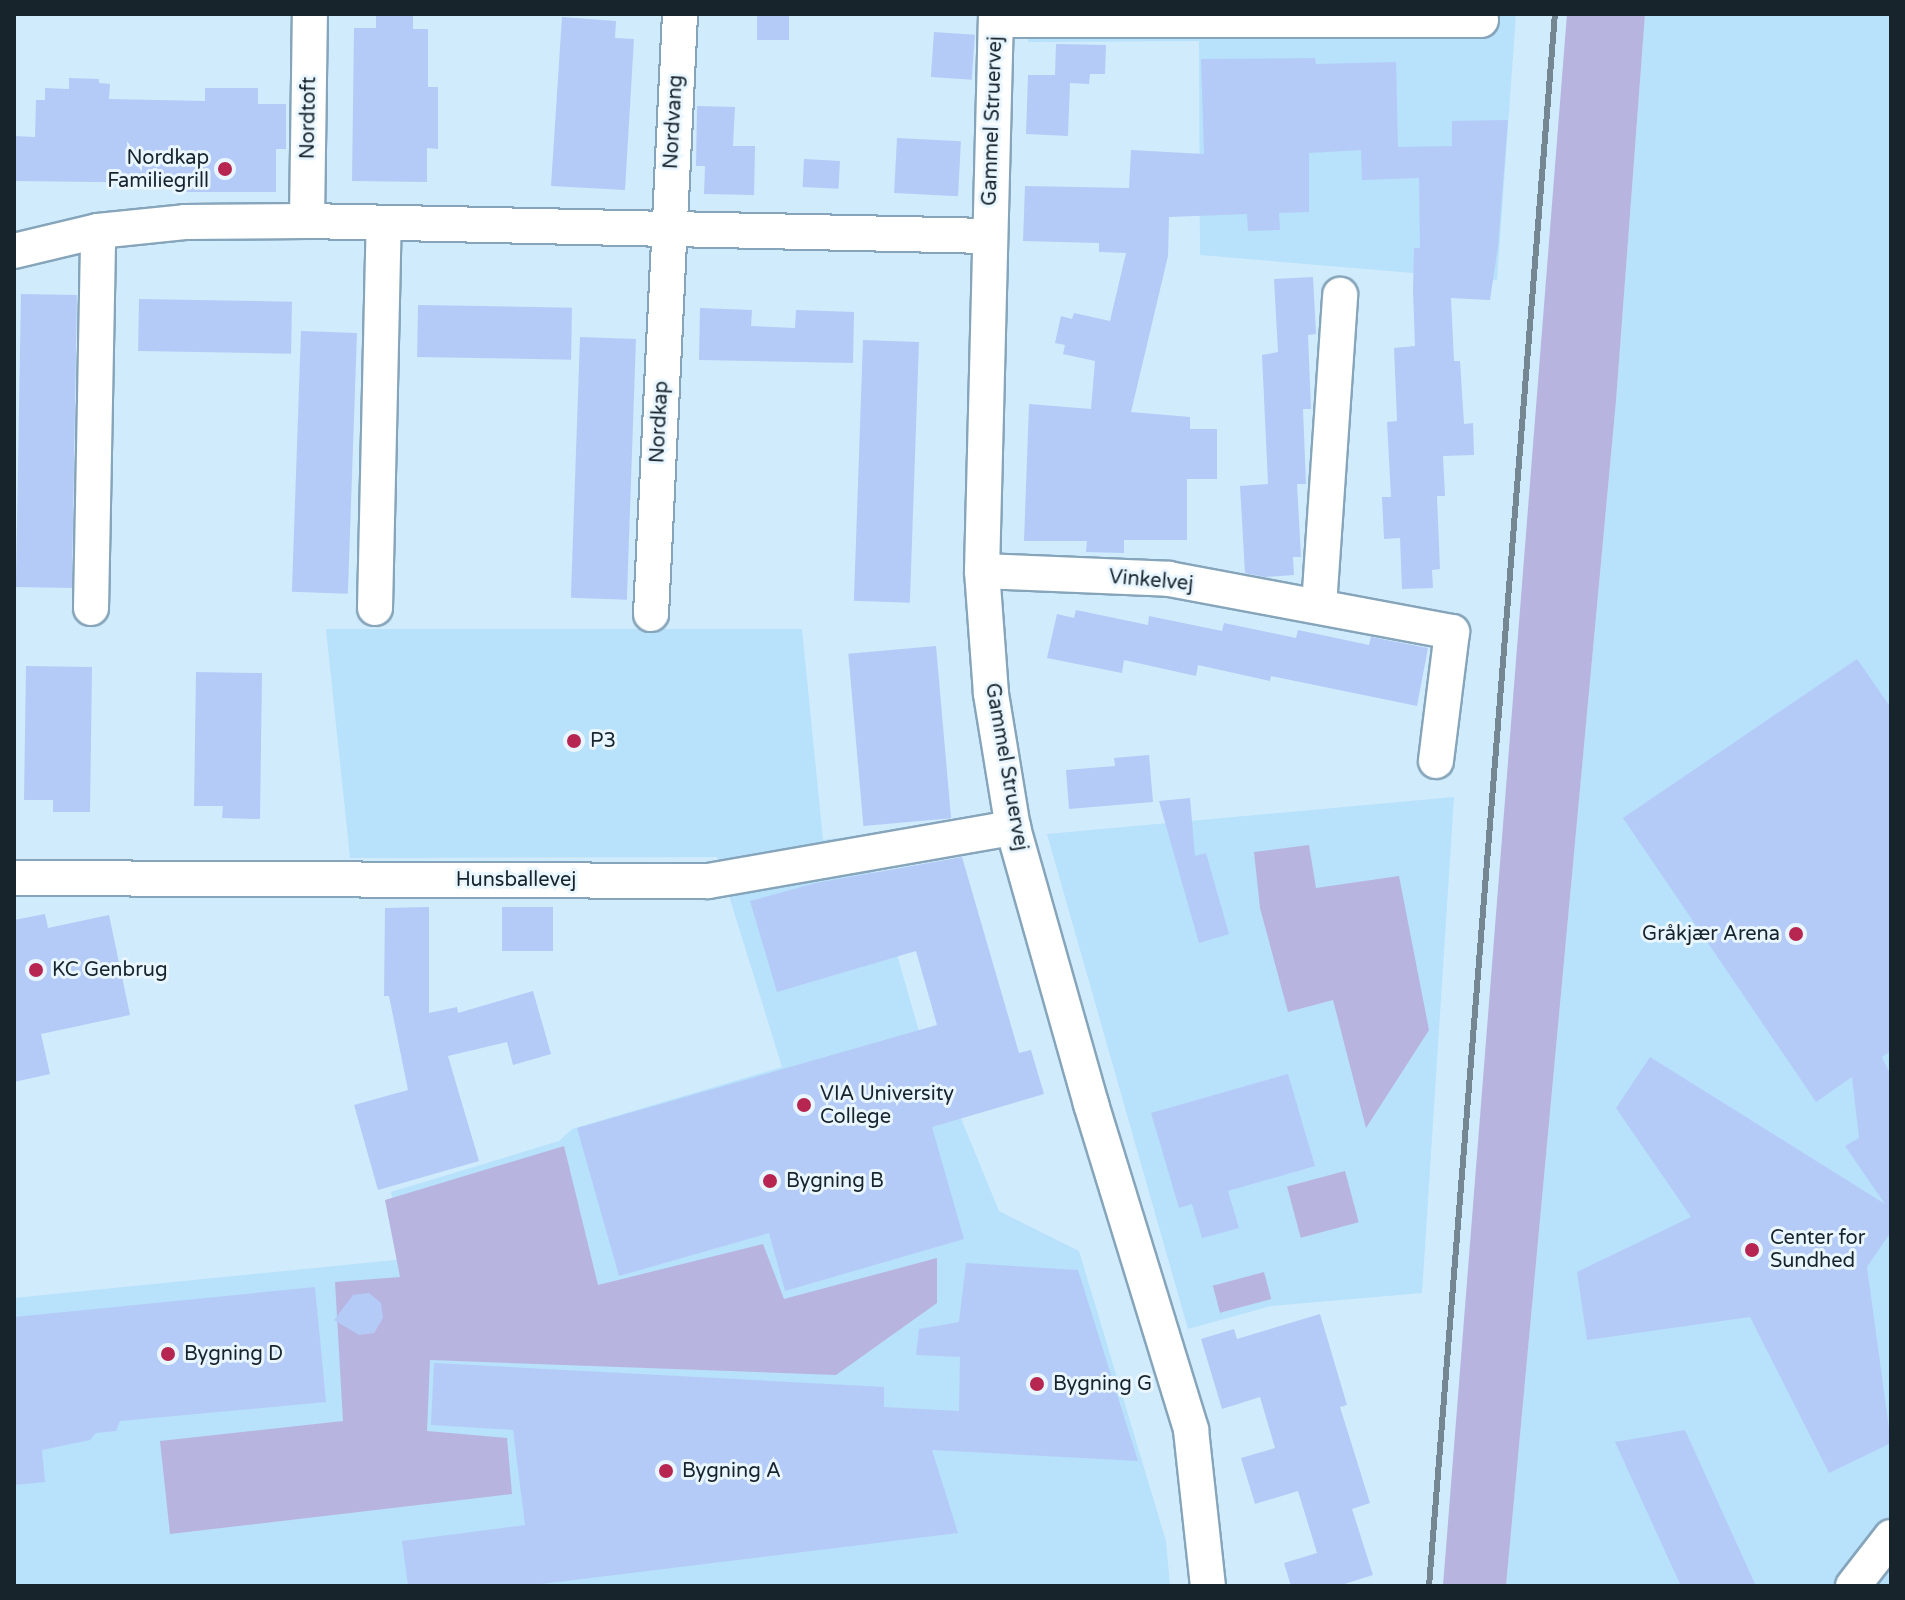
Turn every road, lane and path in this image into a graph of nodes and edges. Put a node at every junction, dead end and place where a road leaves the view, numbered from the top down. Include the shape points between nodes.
1 (310, 14) edge
2 (680, 14) edge
3 (996, 17) edge
4 (1481, 20) dead end
5 (307, 221) junction
6 (384, 223) junction
7 (668, 230) junction
8 (98, 231) junction
9 (989, 236) junction
10 (14, 251) edge
11 (1340, 295) dead end
12 (982, 571) junction
13 (1319, 606) junction
14 (91, 608) dead end
15 (375, 608) dead end
16 (651, 614) dead end
17 (1436, 761) dead end
18 (1013, 828) junction
19 (14, 878) edge
20 (1891, 1537) edge
21 (1208, 1586) edge
22 (1853, 1586) edge

1 - 5 street, Nordtoft
2 - 7 street, Nordvang
3 - 4 street, Gammel Struervej
3 - 9 street, Gammel Struervej
5 - 6 street
5 - 8 street via 185,222
6 - 7 street
6 - 15 street
7 - 9 street
7 - 16 street, Nordkap
8 - 10 street
8 - 14 street
9 - 12 street, Gammel Struervej
11 - 13 street
12 - 13 street, Vinkelvej via 1169,579
12 - 18 street, Gammel Struervej via 991,694
13 - 17 street, Vinkelvej via 1452,632
18 - 19 street, Hunsballevej via 708,881
18 - 21 street, Gammel Struervej via 1191,1430
20 - 22 street

